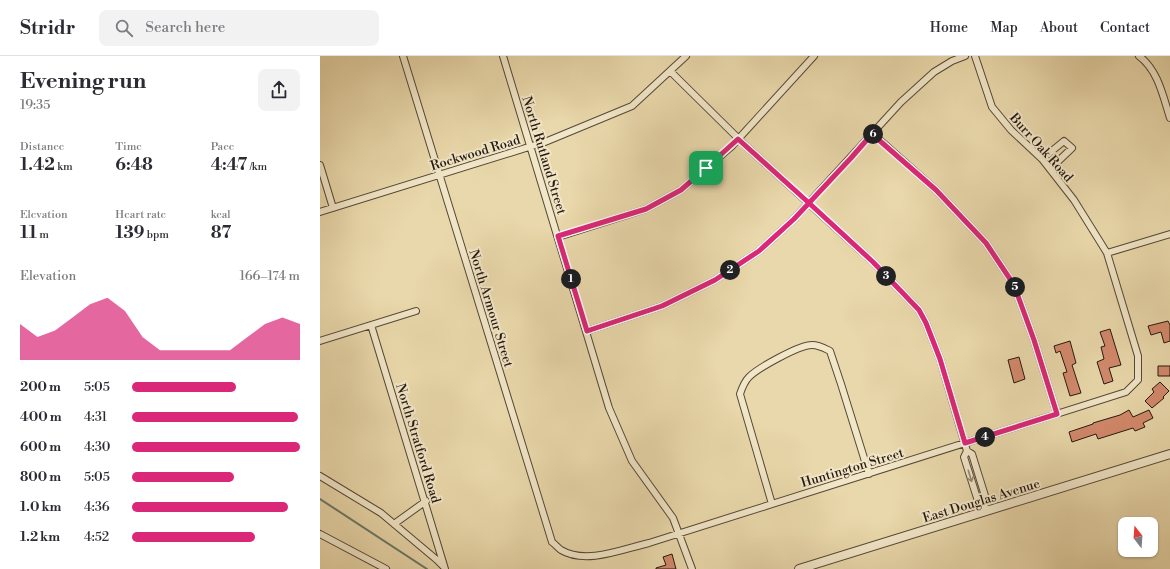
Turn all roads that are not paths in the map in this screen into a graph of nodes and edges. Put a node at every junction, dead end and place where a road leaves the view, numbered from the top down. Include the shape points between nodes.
1 (402, 56) edge
2 (503, 56) edge
3 (686, 56) edge
4 (814, 56) edge
5 (966, 56) edge
6 (975, 56) edge
7 (1139, 56) edge
8 (670, 71) junction
9 (1170, 117) edge
10 (872, 134) junction
11 (738, 139) junction
12 (531, 146) junction
13 (1042, 159) junction
14 (320, 165) edge
15 (1050, 169) junction
16 (440, 175) junction
17 (809, 203) junction
18 (333, 208) junction
19 (320, 212) edge
20 (1170, 234) edge
21 (558, 236) junction
22 (1107, 253) junction
23 (416, 311) dead end
24 (371, 324) junction
25 (587, 331) junction
26 (320, 341) edge
27 (1133, 384) joint
28 (1057, 414) junction
29 (965, 443) junction
30 (1170, 454) edge
31 (869, 474) junction
32 (320, 476) edge
33 (426, 501) junction
34 (772, 504) junction
35 (985, 508) junction
36 (394, 524) junction
37 (679, 533) junction
38 (320, 534) edge
39 (573, 555) joint
40 (386, 569) edge
41 (445, 569) edge
42 (692, 569) edge
43 (799, 569) edge

1 - 16 street, North Armour Street
2 - 12 street, North Rutland Street
3 - 8 street, Rockwood Road
4 - 11 street
5 - 10 street via 934,72 901,102
6 - 13 street, Burr Oak Road via 992,107 1011,130
7 - 9 street via 1154,72
8 - 11 street
8 - 12 street, Rockwood Road via 632,106
10 - 17 street
10 - 28 street via 936,190 986,243 1014,285
11 - 17 street
11 - 21 street via 681,190 646,209
12 - 16 street, Rockwood Road
12 - 21 street, North Rutland Street
13 - 15 street, Burr Oak Road
13 - 15 street via 1064,141 1072,148
14 - 18 street
15 - 22 street, Burr Oak Road via 1074,200
16 - 18 street, Rockwood Road
16 - 39 street, North Armour Street via 552,542 561,550
17 - 25 street via 759,251 715,280 662,306
17 - 29 street via 873,262 919,310 940,359
18 - 19 street, Rockwood Road
20 - 22 street
21 - 25 street, North Rutland Street
22 - 27 street, Burr Oak Road via 1138,356 1138,380
23 - 24 street
24 - 26 street
24 - 33 street, North Stratford Road
25 - 37 street, North Rutland Street via 610,408 632,461 673,518
27 - 28 street, Huntington Street via 1126,392
28 - 29 street, Huntington Street
29 - 31 street, Huntington Street
29 - 35 street via 972,454 986,499
30 - 35 street, East Douglas Avenue
31 - 34 street, Huntington Street
31 - 34 street via 830,351 811,345 793,350 749,377 740,394
32 - 36 street
33 - 36 street
33 - 41 street, North Stratford Road
34 - 37 street, Huntington Street
35 - 43 street, East Douglas Avenue
36 - 41 street
37 - 39 street, Huntington Street via 594,557
37 - 42 street, North Rutland Street
38 - 40 street

